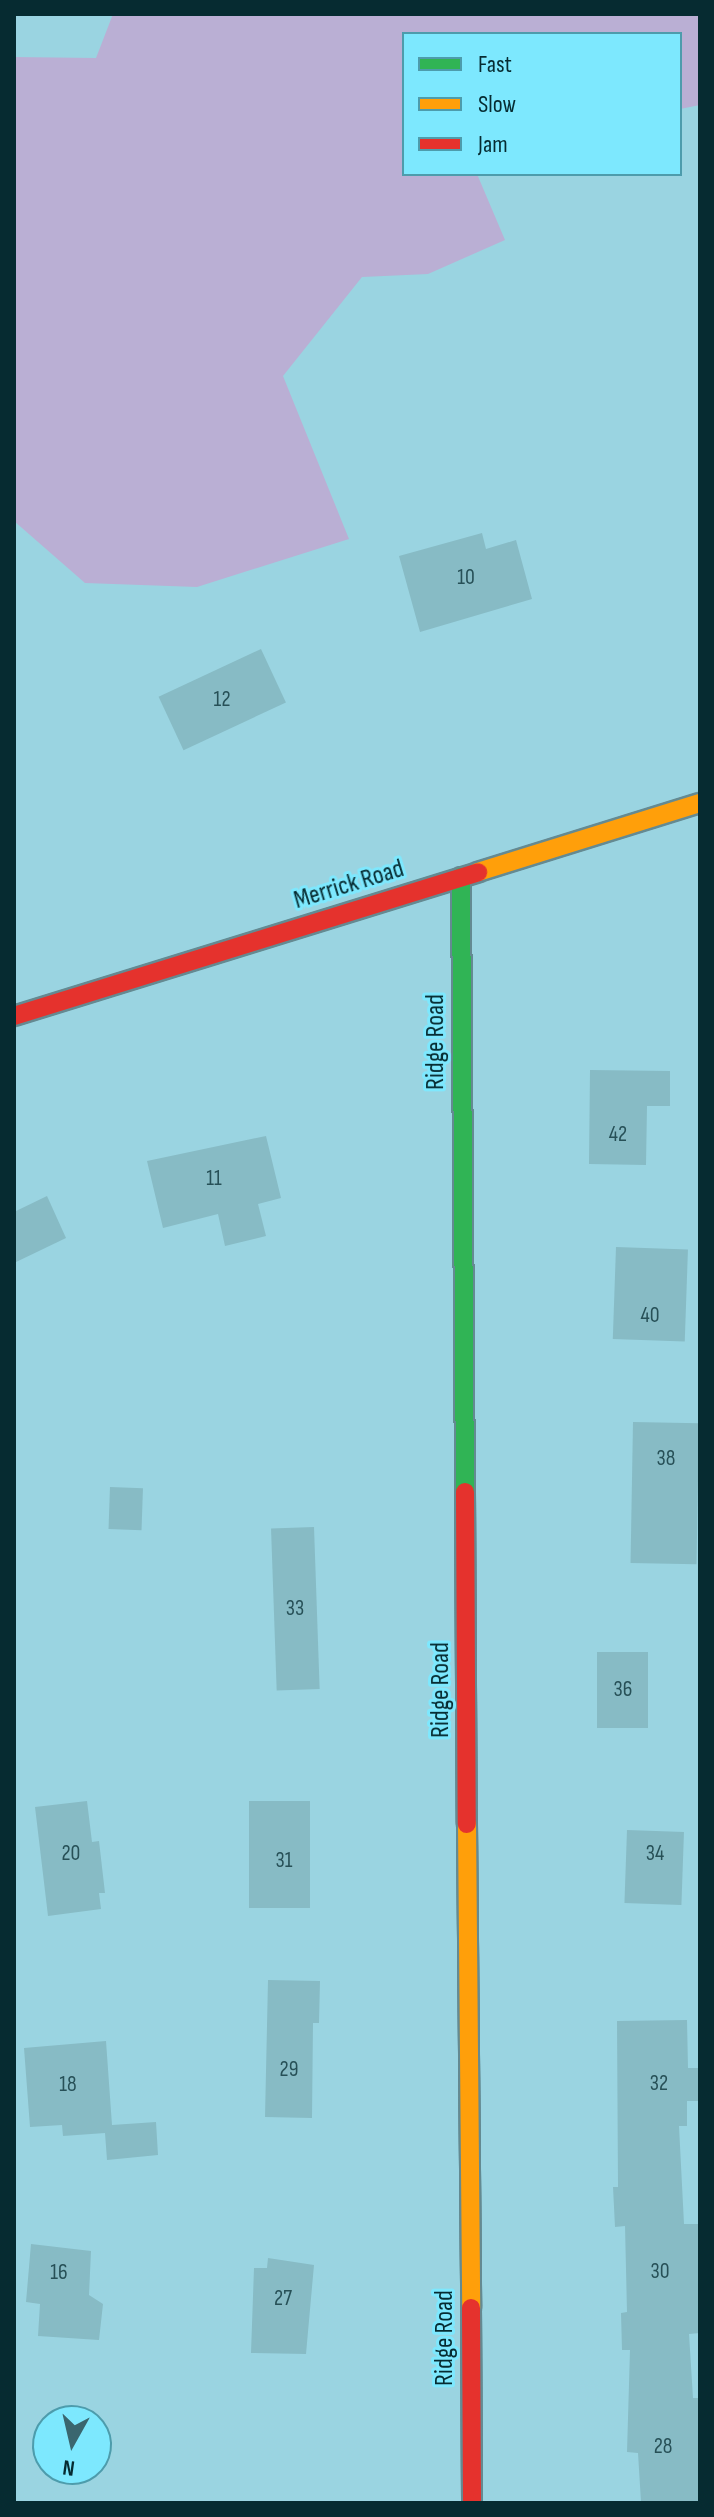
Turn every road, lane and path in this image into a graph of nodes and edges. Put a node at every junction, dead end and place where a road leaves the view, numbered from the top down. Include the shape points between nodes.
1 (700, 803) edge
2 (461, 877) junction
3 (14, 1016) edge
4 (472, 2503) edge

1 - 2 street, Merrick Road
2 - 3 street, Merrick Road
2 - 4 street, Ridge Road

